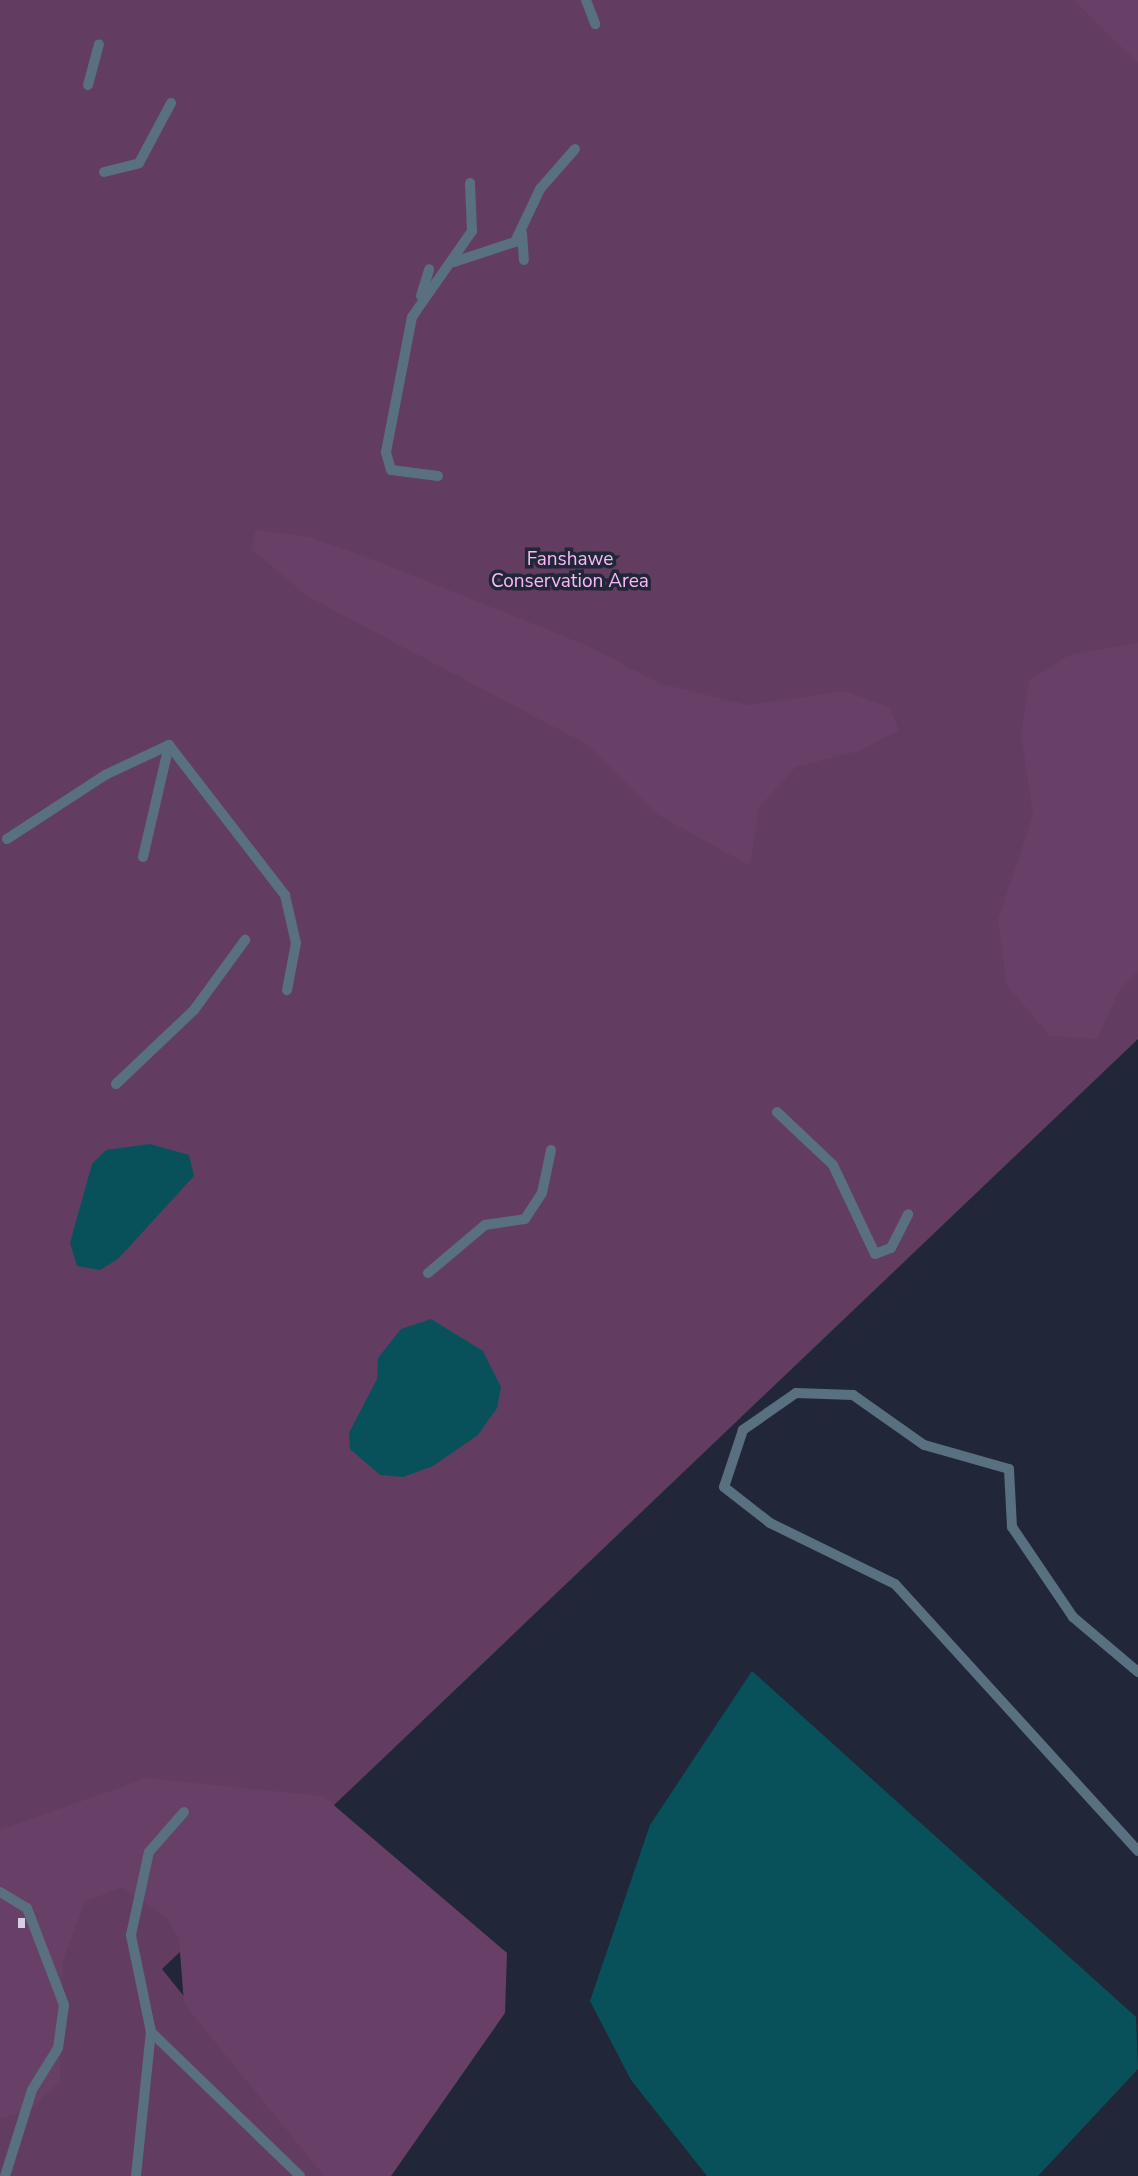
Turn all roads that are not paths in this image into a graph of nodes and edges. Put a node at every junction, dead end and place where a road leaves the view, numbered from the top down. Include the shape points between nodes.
1 (586, 0) edge
2 (595, 24) dead end
3 (99, 44) dead end
4 (88, 85) dead end
5 (172, 103) dead end
6 (575, 149) dead end
7 (104, 172) dead end
8 (470, 183) dead end
9 (522, 233) junction
10 (524, 260) dead end
11 (454, 262) junction
12 (429, 269) dead end
13 (420, 300) junction
14 (438, 476) dead end
15 (169, 746) junction
16 (7, 839) dead end
17 (143, 857) dead end
18 (245, 940) dead end
19 (287, 990) dead end
20 (116, 1084) dead end
21 (776, 1112) dead end
22 (551, 1150) dead end
23 (908, 1214) dead end
24 (428, 1273) dead end
25 (1138, 1672) edge
26 (184, 1812) dead end
27 (1138, 1851) edge
28 (0, 1892) edge
29 (151, 2032) junction
30 (5, 2176) edge
31 (136, 2176) edge
32 (300, 2176) edge

1 - 2 lane
3 - 4 lane
5 - 7 lane via 139,163
6 - 9 lane via 540,189
8 - 11 lane via 472,230
9 - 10 lane
9 - 11 lane via 506,249
11 - 13 lane
12 - 13 lane
13 - 14 lane via 386,459 391,470
15 - 16 lane via 105,775
15 - 17 lane
15 - 19 lane via 285,895 296,943
18 - 20 lane via 194,1010
21 - 23 lane via 833,1165 875,1254 891,1248
22 - 24 lane via 542,1193 525,1219 485,1225
25 - 27 lane via 1073,1617 1012,1527 1009,1469 924,1445 853,1395 796,1393 743,1430 724,1487 769,1523 895,1584
26 - 29 lane via 149,1852 134,1915 131,1935
28 - 30 lane via 27,1908 64,2005 58,2048 32,2090
29 - 31 lane
29 - 32 lane

